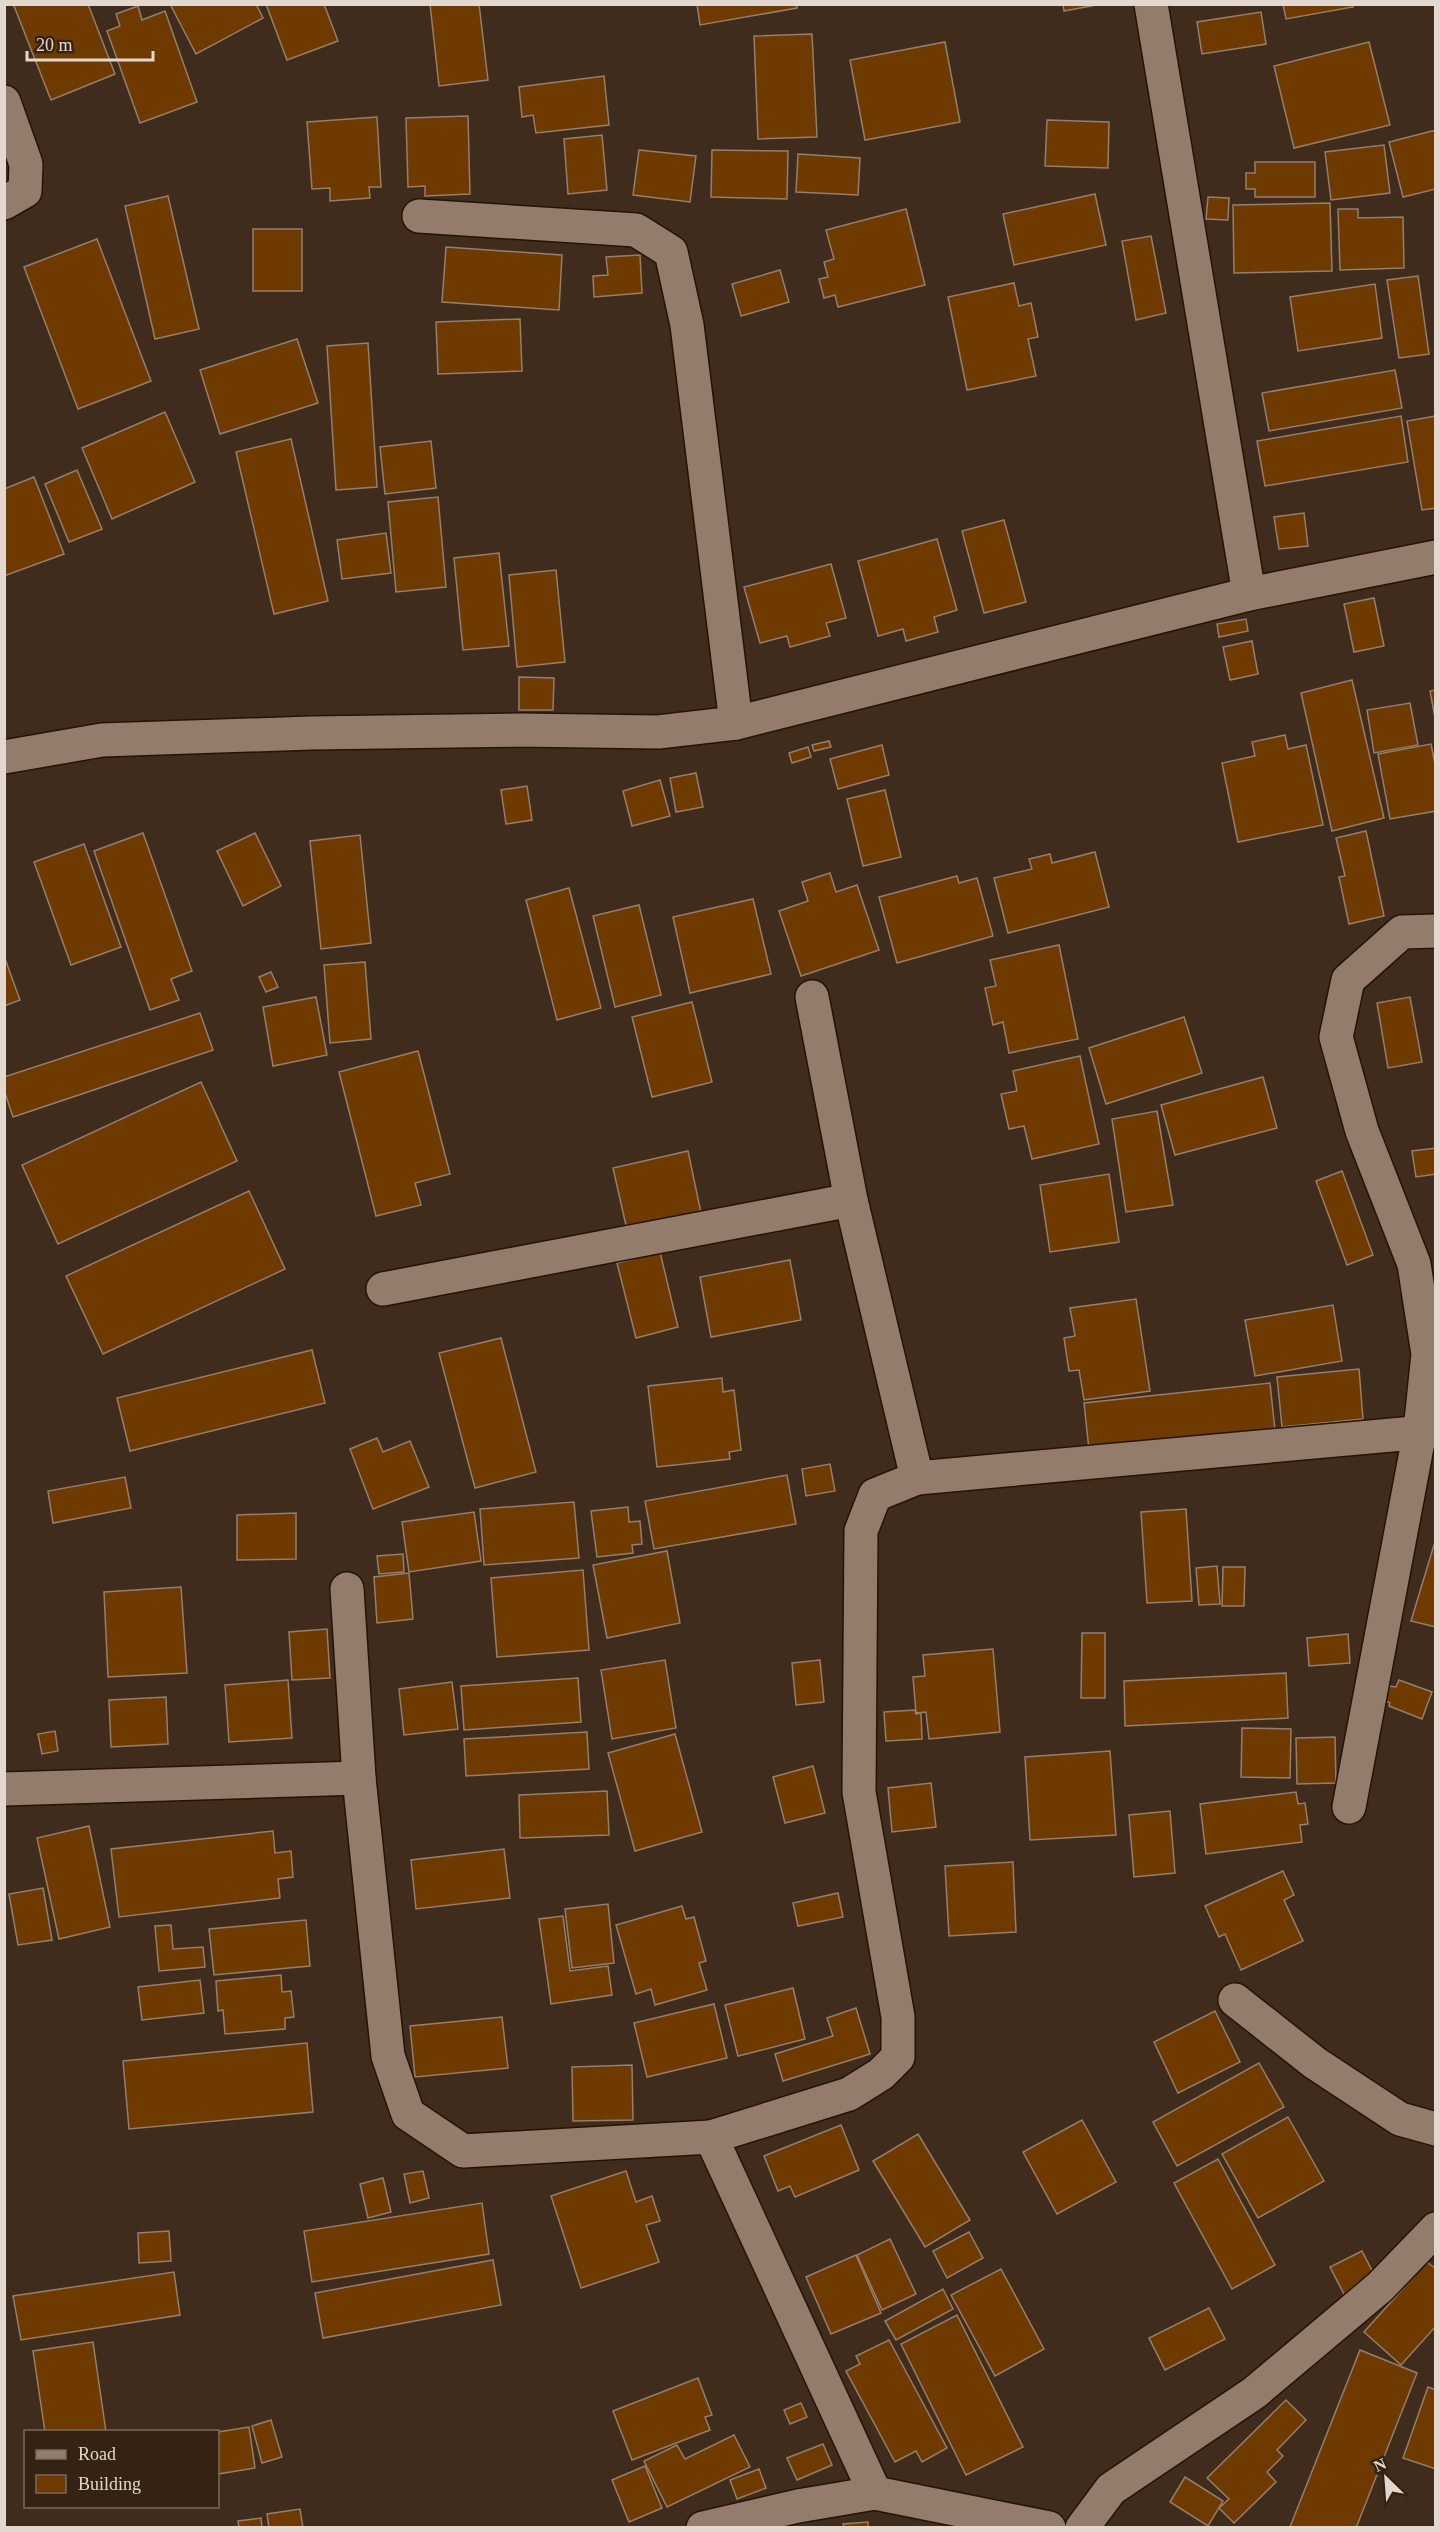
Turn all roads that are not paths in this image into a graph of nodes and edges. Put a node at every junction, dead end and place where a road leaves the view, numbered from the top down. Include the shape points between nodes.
1 (1151, 4) edge
2 (4, 102) edge
3 (4, 203) edge
4 (419, 216) dead end
5 (1436, 557) edge
6 (1250, 594) junction
7 (736, 723) junction
8 (4, 757) edge
9 (1436, 931) edge
10 (812, 997) dead end
11 (851, 1200) junction
12 (383, 1290) dead end
13 (1428, 1431) edge
14 (917, 1478) junction
15 (347, 1589) dead end
16 (359, 1778) junction
17 (4, 1789) edge
18 (1349, 1807) dead end
19 (1235, 2000) dead end
20 (1436, 2129) edge
21 (711, 2137) junction
22 (1436, 2229) edge
23 (875, 2493) junction
24 (703, 2528) edge
25 (1049, 2528) edge
26 (1082, 2528) edge

1 - 6 street
2 - 3 street via 26,164 25,191
4 - 7 street via 636,230 670,252 687,325
5 - 6 street
6 - 7 street
7 - 8 street via 658,732 310,733 102,740
9 - 13 street via 1402,932 1348,980 1336,1037 1362,1131 1414,1264 1428,1354
10 - 11 street
11 - 12 street
11 - 14 street
13 - 14 street
13 - 18 street
14 - 21 street via 875,1495 861,1531 859,1792 898,2017 898,2056 881,2074 849,2094
15 - 16 street
16 - 17 street
16 - 21 street via 388,2056 408,2114 463,2151
19 - 20 street via 1315,2063 1400,2119
21 - 23 street
22 - 26 street via 1380,2287 1254,2393 1111,2489
23 - 24 street
23 - 25 street

